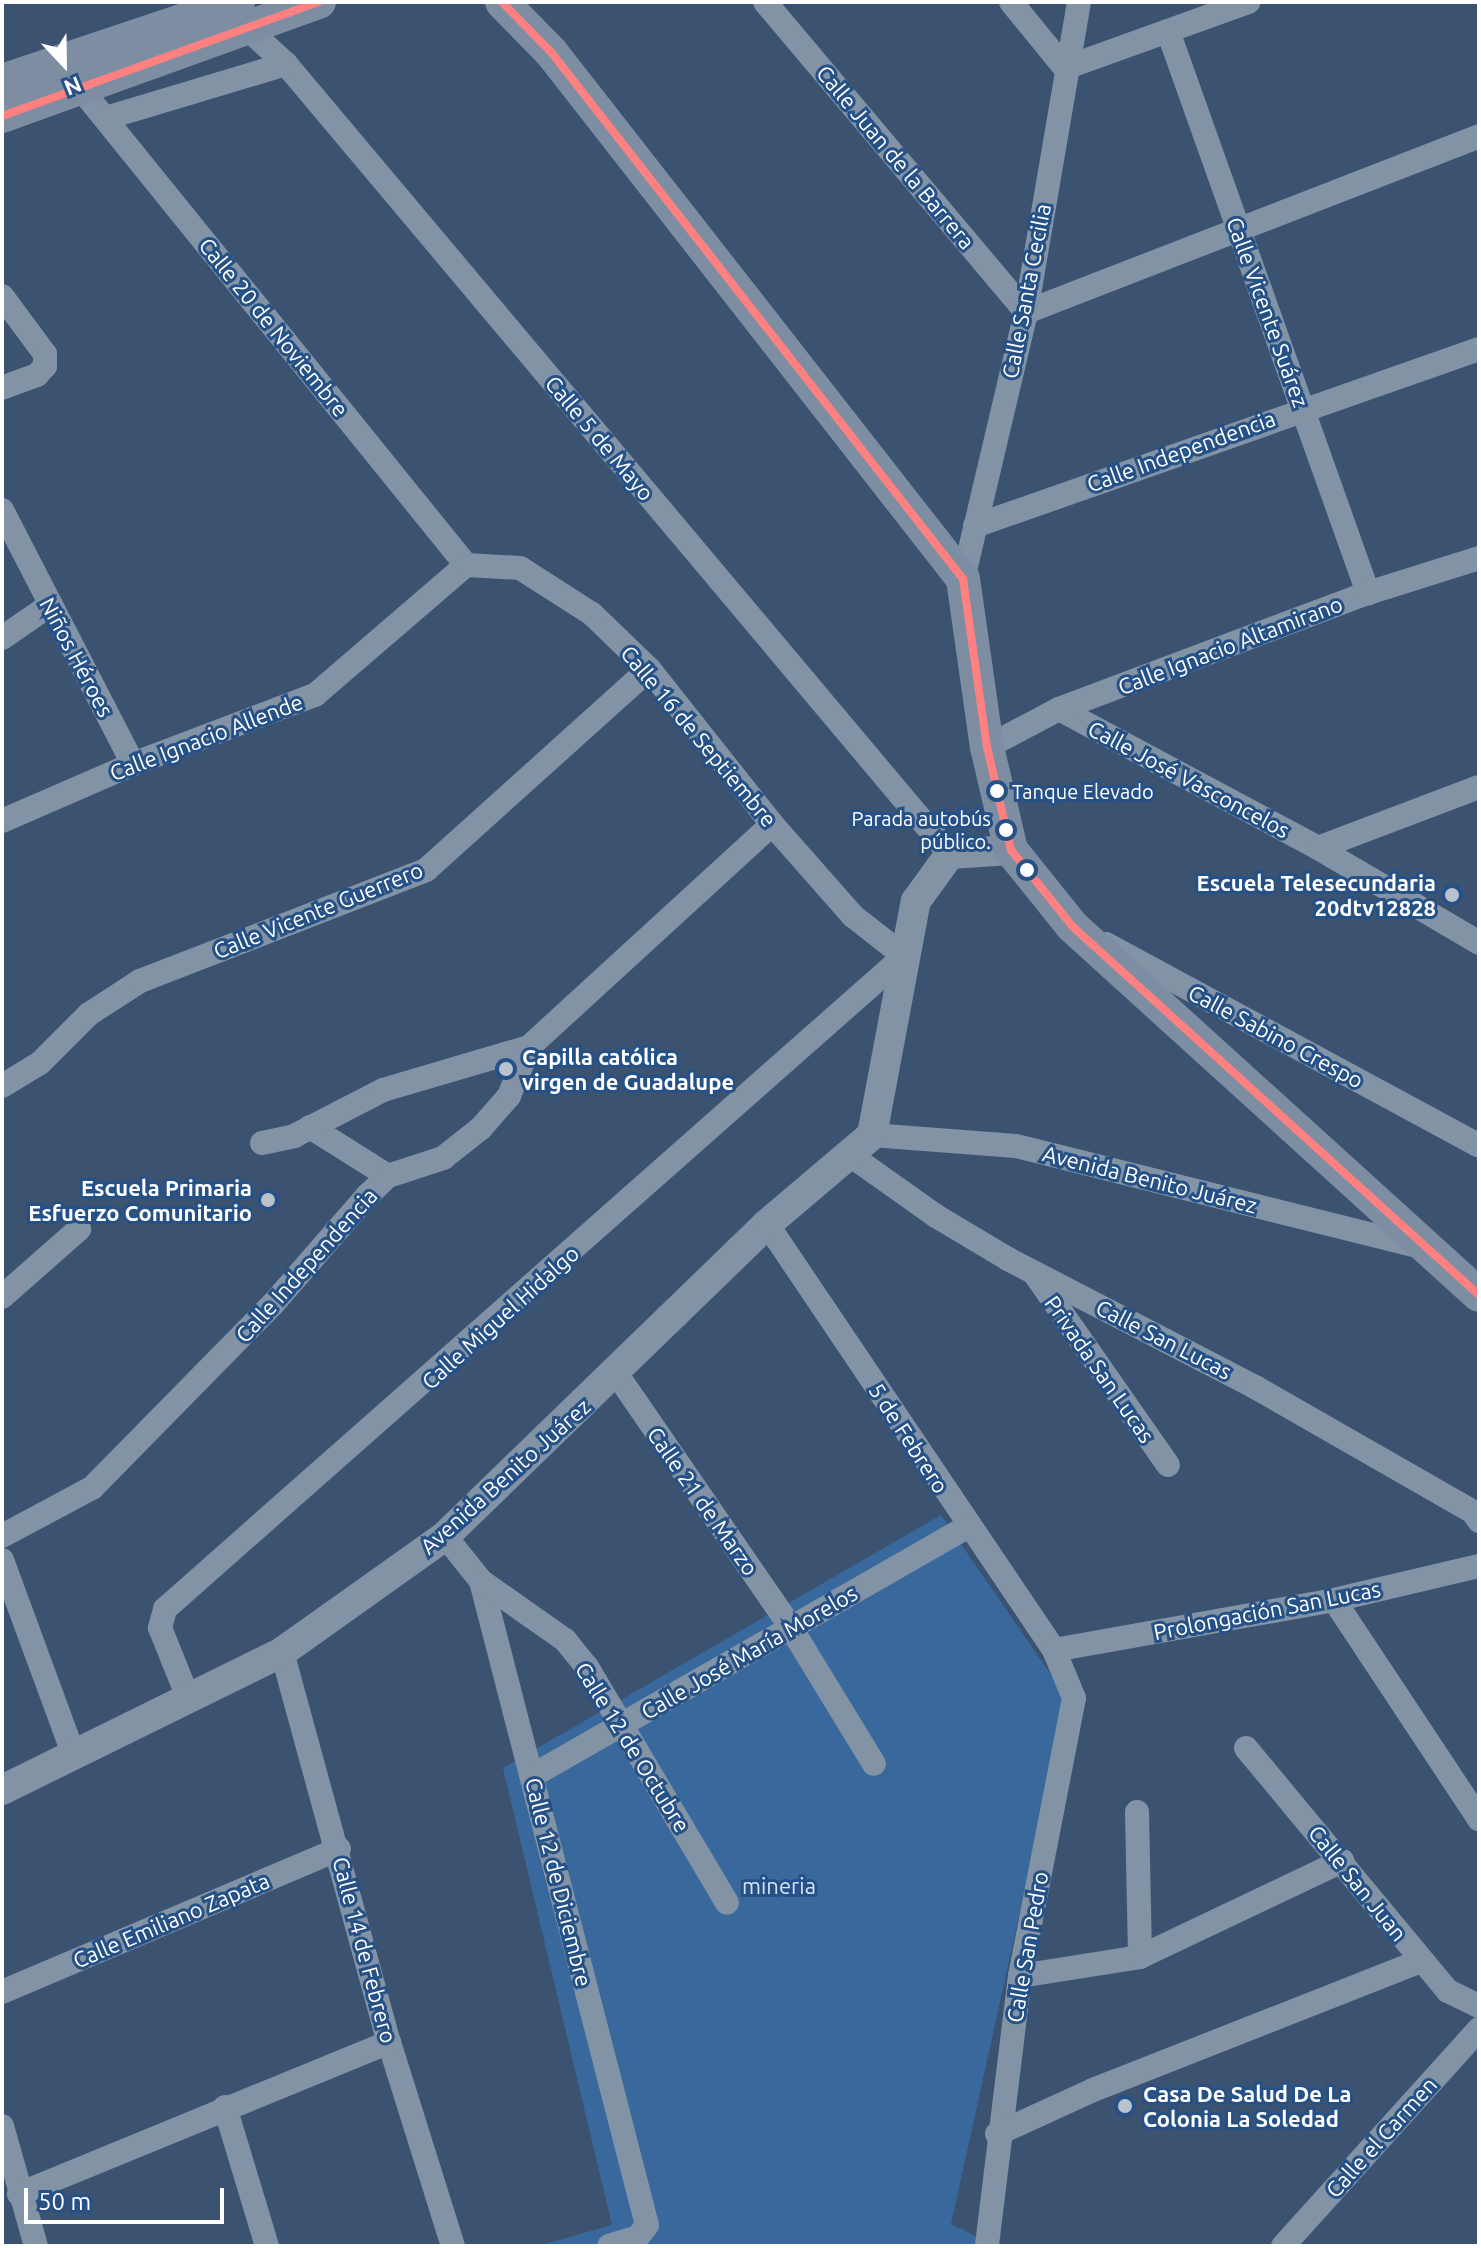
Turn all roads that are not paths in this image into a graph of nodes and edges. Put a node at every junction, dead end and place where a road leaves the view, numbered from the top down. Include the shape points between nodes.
1 (319, 2) edge
2 (502, 2) edge
3 (765, 2) edge
4 (1011, 2) edge
5 (1079, 2) edge
6 (1248, 2) edge
7 (224, 9) edge
8 (1168, 31) junction
9 (286, 64) junction
10 (1065, 68) junction
11 (2, 81) edge
12 (81, 89) junction
13 (2, 116) edge
14 (106, 118) junction
15 (1479, 136) edge
16 (1237, 226) junction
17 (2, 296) edge
18 (1026, 312) junction
19 (1479, 349) edge
20 (2, 388) edge
21 (1302, 408) junction
22 (2, 510) edge
23 (975, 526) junction
24 (1479, 558) edge
25 (466, 565) junction
26 (963, 579) junction
27 (1368, 593) junction
28 (50, 605) junction
29 (2, 638) edge
30 (649, 669) junction
31 (1059, 709) junction
32 (987, 747) junction
33 (133, 764) junction
34 (1479, 787) edge
35 (2, 821) edge
36 (772, 824) junction
37 (1318, 848) junction
38 (1011, 850) junction
39 (950, 854) junction
40 (1072, 926) junction
41 (1479, 943) edge
42 (904, 956) junction
43 (529, 1047) junction
44 (2, 1086) edge
45 (310, 1127) junction
46 (262, 1143) dead end
47 (861, 1145) junction
48 (1479, 1146) edge
49 (388, 1176) junction
50 (767, 1224) junction
51 (79, 1229) dead end
52 (1424, 1248) junction
53 (1033, 1272) junction
54 (1479, 1295) edge
55 (2, 1297) edge
56 (616, 1373) junction
57 (1168, 1465) dead end
58 (1479, 1521) edge
59 (967, 1527) junction
60 (2, 1536) edge
61 (445, 1536) junction
62 (2, 1560) edge
63 (1479, 1566) edge
64 (481, 1581) junction
65 (1334, 1600) junction
66 (791, 1628) junction
67 (1054, 1650) junction
68 (282, 1652) junction
69 (189, 1700) junction
70 (624, 1723) junction
71 (1246, 1748) dead end
72 (74, 1756) junction
73 (874, 1764) dead end
74 (532, 1776) junction
75 (2, 1790) edge
76 (1137, 1812) dead end
77 (1479, 1819) edge
78 (339, 1849) junction
79 (1342, 1861) junction
80 (727, 1903) dead end
81 (1140, 1957) junction
82 (1421, 1961) junction
83 (1020, 1976) junction
84 (2, 1992) edge
85 (1479, 2006) edge
86 (1479, 2029) edge
87 (389, 2042) junction
88 (225, 2107) junction
89 (2, 2126) edge
90 (997, 2134) junction
91 (19, 2194) junction
92 (36, 2246) edge
93 (267, 2246) edge
94 (453, 2246) edge
95 (609, 2246) edge
96 (987, 2246) edge
97 (1283, 2246) edge

1 - 7 main road
2 - 26 main road via 551,52
3 - 18 street, Calle Juan de la Barrera
4 - 10 street
5 - 10 street, Calle Santa Cecilia
6 - 8 street
7 - 9 street, Calle 5 de Mayo
7 - 11 main road
7 - 12 main road
8 - 10 street
8 - 16 street, Calle Vicente Suárez
9 - 14 street
9 - 39 street, Calle 5 de Mayo
10 - 18 street, Calle Santa Cecilia
12 - 13 main road
12 - 14 street, Calle 20 de Noviembre
14 - 25 street, Calle 20 de Noviembre
15 - 16 street
16 - 18 street
16 - 21 street, Calle Vicente Suárez
17 - 20 street via 45,354 45,366 37,375
18 - 23 street, Calle Santa Cecilia
19 - 21 street, Calle Independencia
21 - 23 street, Calle Independencia
21 - 27 street, Calle Vicente Suárez
22 - 28 street, Niños Héroes
23 - 26 street, Calle Santa Cecilia
24 - 27 street, Calle Ignacio Altamirano
25 - 30 street, Calle 16 de Septiembre via 520,568 592,614
25 - 33 street, Calle Ignacio Allende via 315,695
26 - 32 main road
27 - 31 street, Calle Ignacio Altamirano
28 - 29 street
28 - 33 street, Niños Héroes
30 - 36 street, Calle 16 de Septiembre
30 - 44 street, Calle Vicente Guerrero via 426,870 140,981 89,1014 40,1063
31 - 32 street, Calle Ignacio Altamirano
31 - 37 street, Calle José Vasconcelos
32 - 38 main road
33 - 35 street, Calle Ignacio Allende
34 - 37 street
36 - 42 street, Calle 16 de Septiembre via 853,916
36 - 43 street, Calle Independencia
37 - 41 street, Calle José Vasconcelos
38 - 39 street
38 - 40 main road
39 - 42 street via 916,901
40 - 48 street, Calle Sabino Crespo
40 - 52 main road
42 - 47 street
42 - 69 street, Calle Miguel Hidalgo via 165,1609 160,1628
43 - 45 street via 383,1090
43 - 49 street, Calle Independencia via 509,1096 481,1128 443,1158
45 - 46 street
45 - 49 street
47 - 50 street, Avenida Benito Juárez
47 - 52 street, Avenida Benito Juárez via 1016,1146
47 - 53 street, Calle San Lucas via 936,1216
49 - 60 street, Calle Independencia via 273,1304 92,1488
50 - 56 street, Avenida Benito Juárez
50 - 59 street, 5 de Febrero
51 - 55 street
52 - 54 main road
53 - 57 street, Privada San Lucas
53 - 58 street, Calle San Lucas via 1255,1387 1473,1512
56 - 61 street, Avenida Benito Juárez
56 - 66 street, Calle 21 de Marzo
59 - 66 street, Calle José María Morelos
59 - 67 street, 5 de Febrero
61 - 64 street, Calle 12 de Diciembre
61 - 68 street, Avenida Benito Juárez
62 - 72 street
63 - 65 street, Prolongación San Lucas
64 - 70 street, Calle 12 de Octubre via 565,1640
64 - 74 street, Calle 12 de Diciembre
65 - 67 street, Prolongación San Lucas
65 - 77 street
66 - 70 street, Calle José María Morelos
66 - 73 street, Calle 21 de Marzo
67 - 83 street, Calle San Pedro via 1074,1698
68 - 69 street, Avenida Benito Juárez
68 - 78 street, Calle 14 de Febrero
69 - 72 street, Avenida Benito Juárez
70 - 74 street, Calle José María Morelos
70 - 80 street, Calle 12 de Octubre
71 - 79 street, Calle San Juan
72 - 75 street, Avenida Benito Juárez
74 - 95 street, Calle 12 de Diciembre via 647,2225 638,2237
76 - 81 street
78 - 84 street, Calle Emiliano Zapata
78 - 87 street, Calle 14 de Febrero
79 - 81 street
79 - 82 street, Calle San Juan
81 - 83 street
82 - 85 street, Calle San Juan via 1448,1991
82 - 90 street via 1093,2090
83 - 90 street, Calle San Pedro
86 - 97 street, Calle el Carmen
87 - 88 street
87 - 94 street, Calle 14 de Febrero
88 - 91 street
88 - 93 street
89 - 91 street
90 - 96 street, Calle San Pedro
91 - 92 street

